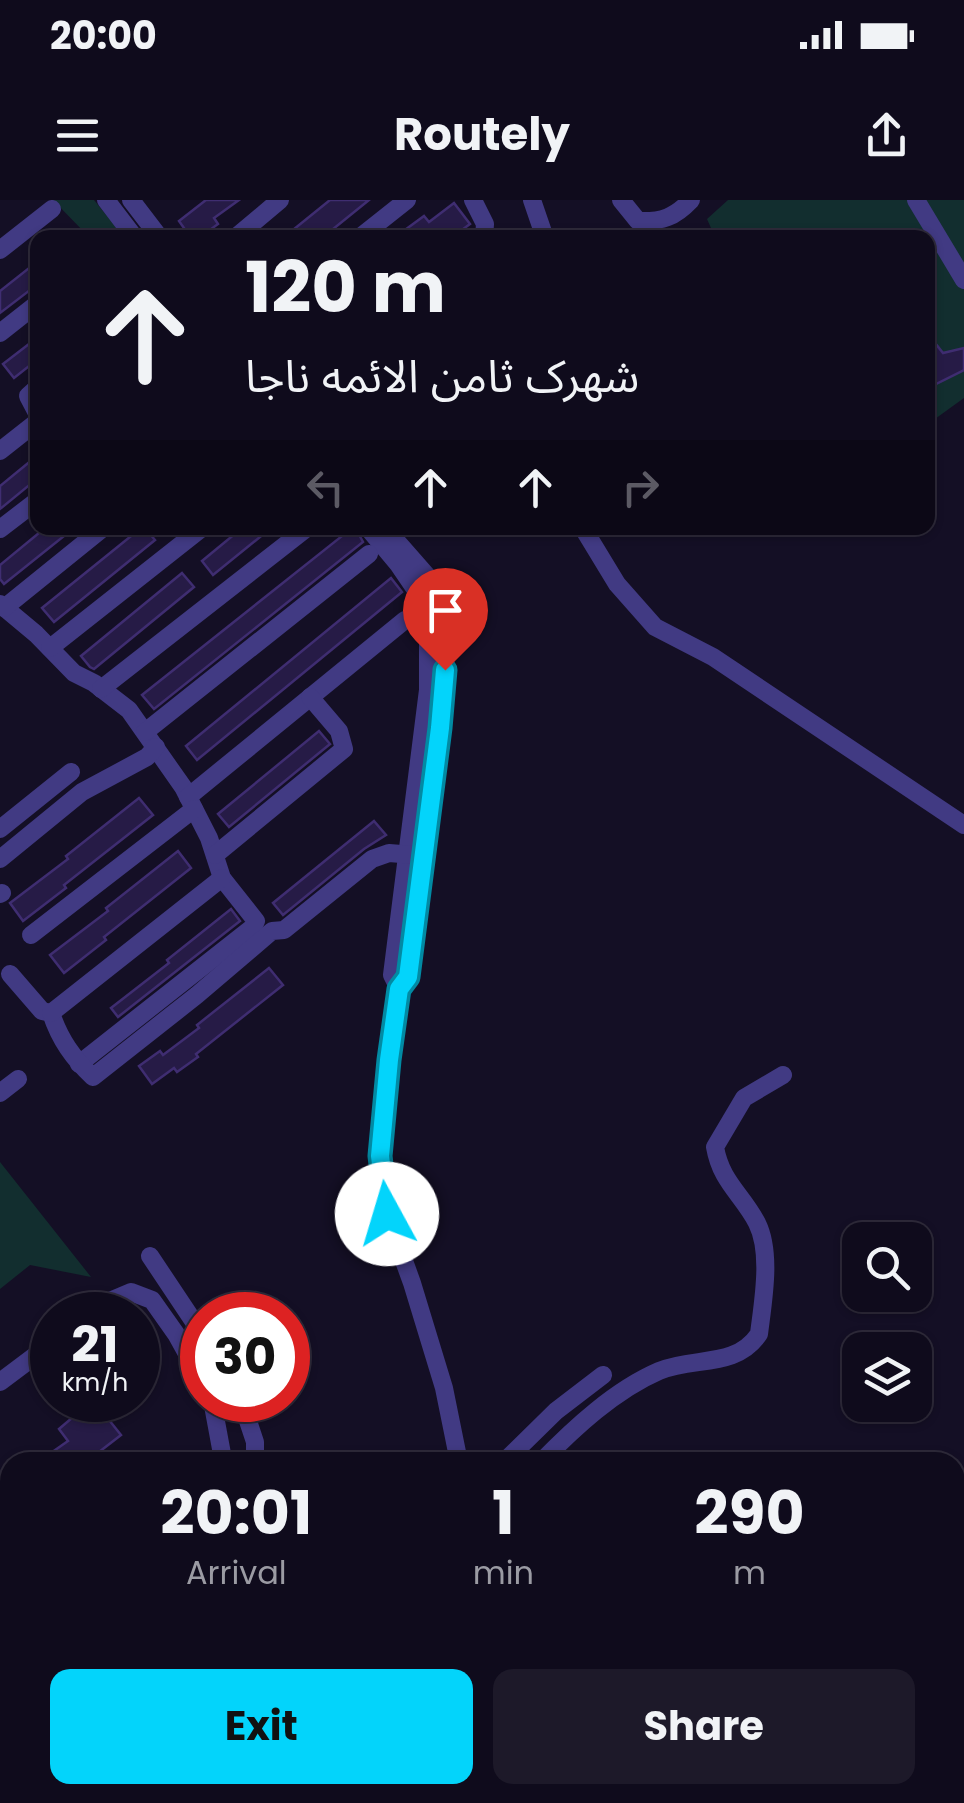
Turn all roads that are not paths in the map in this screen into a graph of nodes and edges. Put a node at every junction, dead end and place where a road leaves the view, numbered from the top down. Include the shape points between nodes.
1 (106, 200) edge
2 (280, 200) edge
3 (407, 200) edge
4 (474, 200) edge
5 (532, 200) edge
6 (621, 200) edge
7 (691, 200) edge
8 (916, 200) edge
9 (139, 203) edge
10 (52, 210) dead end
11 (122, 222) junction
12 (128, 230) edge
13 (155, 230) edge
14 (244, 230) edge
15 (370, 230) edge
16 (485, 230) edge
17 (543, 230) edge
18 (934, 230) edge
19 (935, 232) edge
20 (0, 250) edge
21 (964, 280) edge
22 (30, 309) edge
23 (0, 333) edge
24 (30, 425) edge
25 (0, 451) edge
26 (30, 506) edge
27 (0, 529) edge
28 (94, 535) edge
29 (193, 535) edge
30 (298, 535) edge
31 (376, 535) edge
32 (388, 535) edge
33 (586, 535) edge
34 (396, 552) junction
35 (369, 554) dead end
36 (2, 606) edge
37 (405, 620) dead end
38 (50, 648) junction
39 (101, 689) junction
40 (310, 697) junction
41 (151, 740) junction
42 (72, 772) dead end
43 (191, 803) junction
44 (964, 825) edge
45 (0, 829) edge
46 (214, 855) junction
47 (415, 855) junction
48 (0, 860) edge
49 (222, 878) junction
50 (31, 935) dead end
51 (10, 974) dead end
52 (52, 1013) junction
53 (79, 1064) junction
54 (783, 1075) dead end
55 (18, 1078) dead end
56 (0, 1093) edge
57 (150, 1256) dead end
58 (180, 1301) edge
59 (160, 1311) edge
60 (180, 1341) edge
61 (30, 1360) edge
62 (603, 1376) dead end
63 (0, 1382) edge
64 (216, 1422) edge
65 (248, 1422) edge
66 (220, 1452) edge
67 (256, 1452) edge
68 (457, 1452) edge
69 (514, 1452) edge
70 (550, 1452) edge

1 - 11 street
2 - 14 street
3 - 15 street
4 - 16 street
5 - 17 street
6 - 7 street via 638,221 660,222
8 - 18 street
9 - 11 street
9 - 13 street
10 - 20 street
11 - 12 street
19 - 21 street
22 - 23 street
24 - 25 street
26 - 27 street
28 - 36 street
29 - 38 street
30 - 39 street
31 - 34 street
32 - 34 street
33 - 44 street via 655,627 714,658
34 - 47 street via 428,608 436,680
35 - 41 street
36 - 38 street
37 - 40 street
38 - 39 street
39 - 41 street via 130,710
40 - 43 street
40 - 46 street via 339,731 344,750
41 - 43 street
41 - 48 street via 147,757 82,792
42 - 45 street
43 - 46 street
43 - 50 street
46 - 49 street
47 - 53 street via 372,859 93,1077
47 - 68 street via 392,975 399,989 380,1156 387,1214 444,1388
49 - 52 street
49 - 53 street via 256,921 253,928
51 - 52 street via 42,1011
52 - 53 street
54 - 70 street via 744,1098 715,1147 718,1166 762,1235 760,1334 734,1356 660,1370 604,1405
55 - 56 street
57 - 58 street
59 - 60 street
61 - 63 street
62 - 69 street
64 - 66 street
65 - 67 street

